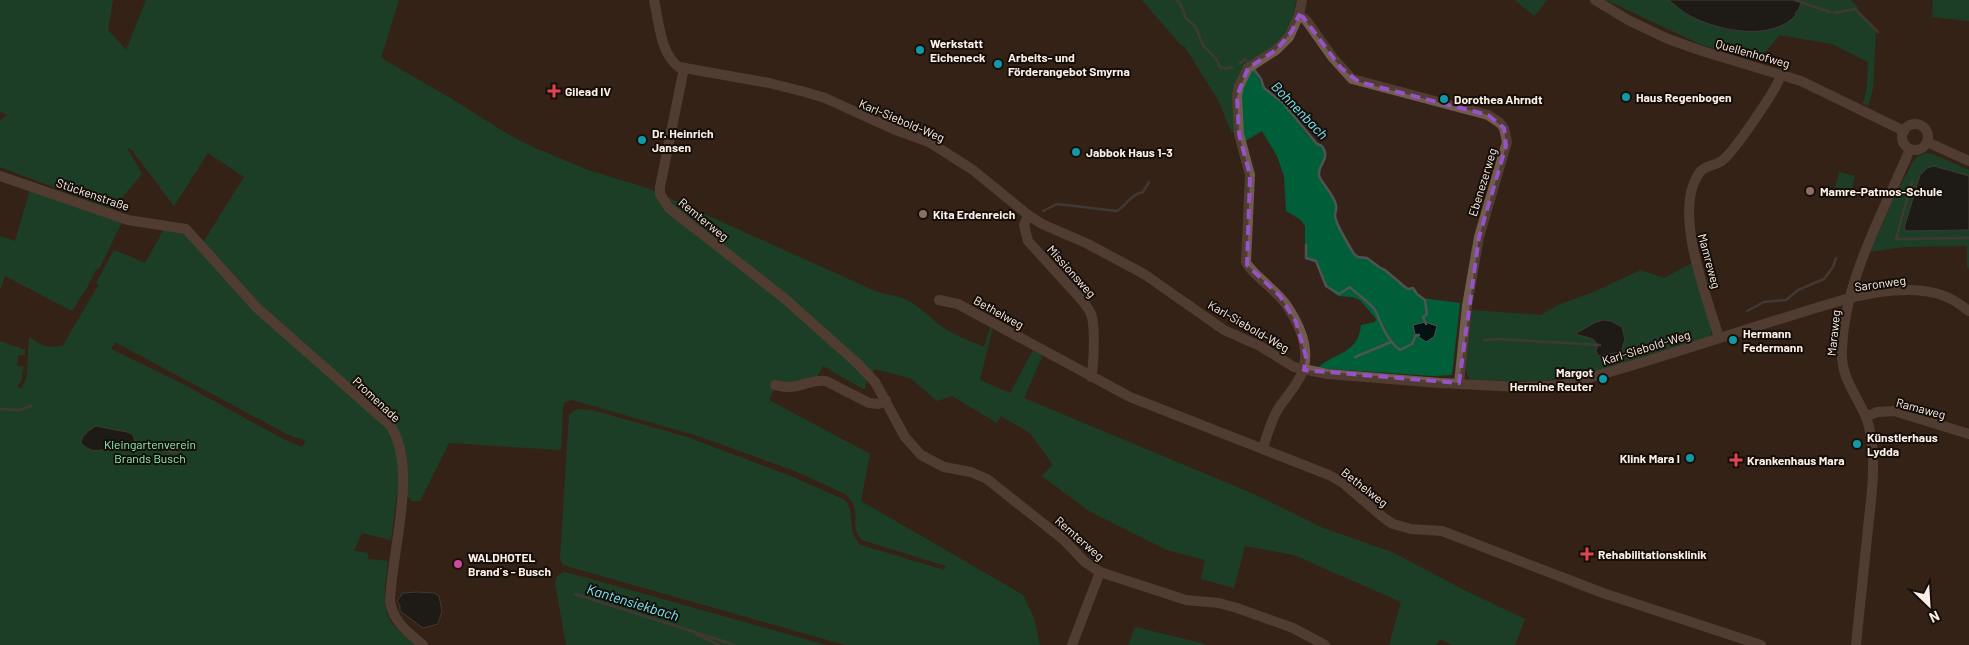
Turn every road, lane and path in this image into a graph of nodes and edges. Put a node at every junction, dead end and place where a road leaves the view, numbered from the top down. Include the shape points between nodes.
1 (654, 0) edge
2 (1302, 0) edge
3 (1595, 0) edge
4 (1299, 14) junction
5 (684, 68) junction
6 (1780, 75) junction
7 (1904, 131) junction
8 (1927, 142) junction
9 (1910, 149) junction
10 (1969, 162) edge
11 (0, 176) edge
12 (1028, 215) junction
13 (179, 227) joint
14 (939, 300) dead end
15 (1849, 300) junction
16 (1969, 311) edge
17 (1719, 338) junction
18 (1304, 370) junction
19 (1091, 377) junction
20 (1459, 383) junction
21 (775, 385) dead end
22 (886, 400) junction
23 (1866, 417) junction
24 (1969, 434) edge
25 (1263, 448) junction
26 (1100, 572) junction
27 (423, 645) edge
28 (1072, 645) edge
29 (1325, 645) edge
30 (1761, 645) edge
31 (1856, 645) edge

1 - 5 street via 669,56 673,63
2 - 4 street
3 - 6 street, Quellenhofweg via 1668,39
4 - 18 street via 1289,37 1245,71 1236,105 1239,134 1250,176 1246,262 1280,296 1296,322 1303,339
4 - 20 street, Ebenezerweg via 1352,79 1488,115 1504,128 1506,146 1479,237 1467,306
5 - 12 street, Karl-Siebold-Weg via 810,94 929,142 973,170
5 - 22 street, Remterweg via 660,186 664,201 814,324 869,375
6 - 7 street, Quellenhofweg via 1801,81
6 - 17 street, Mamreweg via 1776,86 1735,146 1722,162 1710,165 1698,174 1691,192 1690,237
7 - 8 street via 1910,125 1919,125 1928,134
7 - 9 street via 1902,140
8 - 9 street via 1921,148
8 - 10 street
9 - 15 street, Maraweg via 1865,251
11 - 13 street, Stückenstraße via 128,220
12 - 18 street, Karl-Siebold-Weg via 1144,274 1224,330
12 - 19 street, Missionsweg via 1024,228 1028,241 1080,297 1092,317
13 - 27 street, Promenade via 190,231 256,306 397,435 402,461 402,502 390,602 397,622
14 - 19 street, Bethelweg via 958,304
15 - 16 street, Saronweg via 1893,291 1935,292
15 - 17 street, Karl-Siebold-Weg
15 - 23 street, Maraweg via 1842,362 1848,383
17 - 20 street, Karl-Siebold-Weg via 1562,385 1519,387
18 - 20 street, Karl-Siebold-Weg
18 - 25 street via 1276,414
19 - 25 street, Bethelweg via 1130,397
21 - 22 street via 795,388 821,380 869,403 879,404
22 - 26 street, Remterweg via 904,438 921,456 944,467 987,479
23 - 24 street, Ramaweg via 1877,412 1894,411
23 - 31 street, Maraweg via 1873,469
25 - 30 street, Bethelweg via 1337,479 1393,524 1442,531 1603,594
26 - 28 street
26 - 29 street, Remterweg via 1186,600 1210,601 1236,608 1293,628

